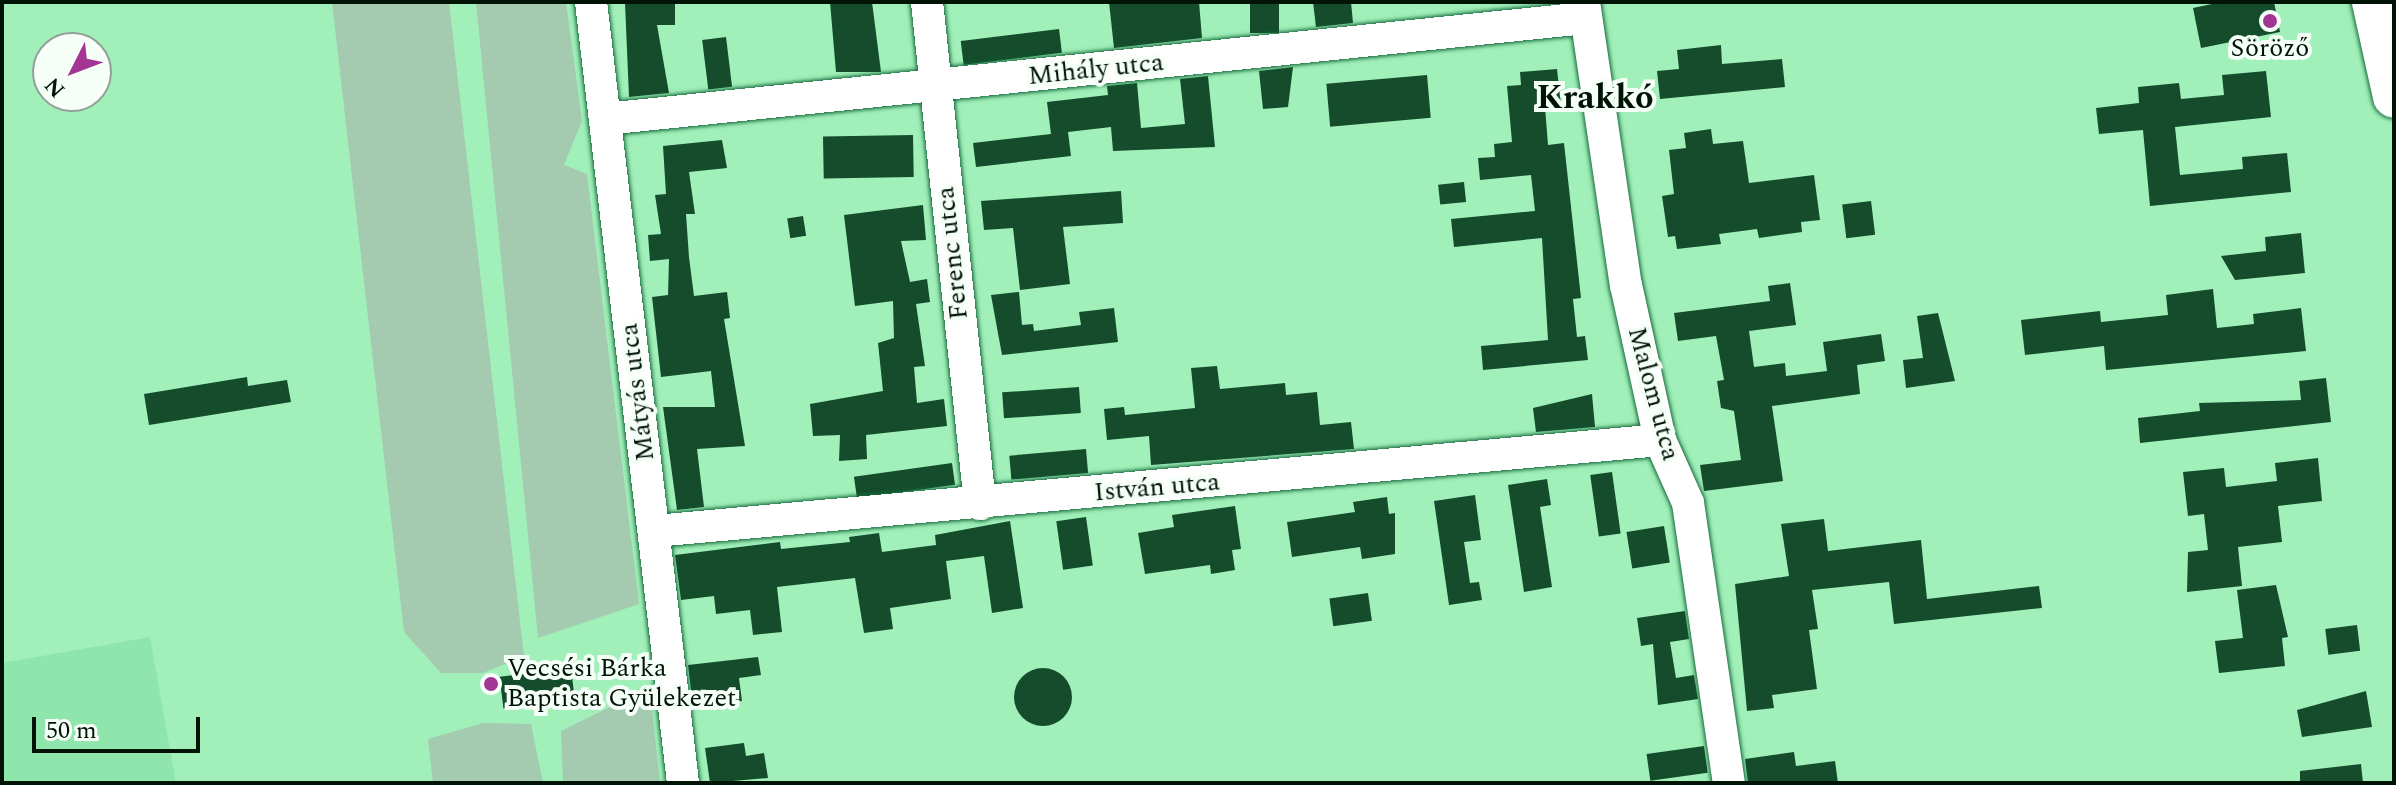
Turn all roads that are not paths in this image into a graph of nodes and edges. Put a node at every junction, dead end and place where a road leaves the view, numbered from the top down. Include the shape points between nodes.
1 (591, 2) edge
2 (927, 2) edge
3 (2373, 2) edge
4 (1585, 10) edge
5 (936, 87) junction
6 (2394, 97) edge
7 (605, 119) junction
8 (1660, 440) junction
9 (980, 504) junction
10 (655, 531) junction
11 (683, 783) edge
12 (1729, 783) edge

1 - 7 street, Mátyás utca
2 - 5 street, Ferenc utca
3 - 6 main road
4 - 5 street, Mihály utca
4 - 8 street, Malom utca via 1626,285
5 - 7 street, Mihály utca
5 - 9 street, Ferenc utca
7 - 10 street, Mátyás utca
8 - 9 street, István utca
8 - 12 street, Malom utca via 1688,503
9 - 10 street, István utca
10 - 11 street, Mátyás utca

